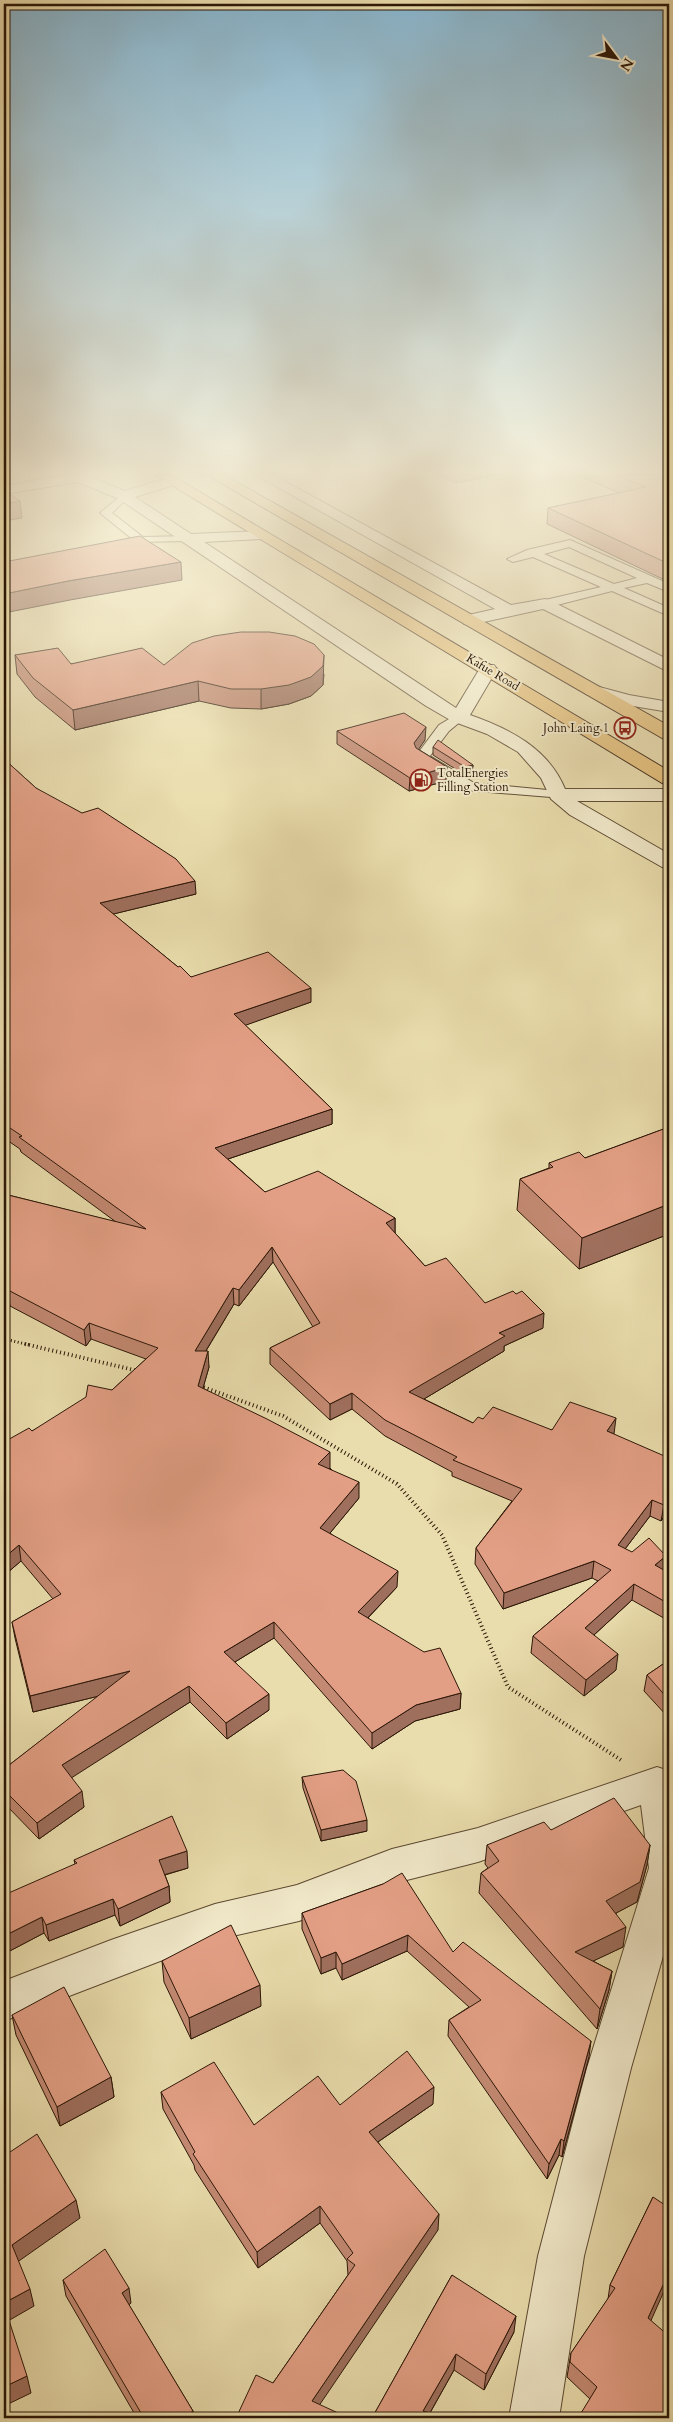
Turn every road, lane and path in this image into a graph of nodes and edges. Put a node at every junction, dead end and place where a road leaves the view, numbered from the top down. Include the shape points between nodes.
1 (259, 588) edge
2 (351, 588) edge
3 (414, 588) edge
4 (469, 588) edge
5 (609, 588) edge
6 (615, 588) edge
7 (545, 604) junction
8 (509, 610) junction
9 (669, 612) edge
10 (470, 620) junction
11 (669, 666) edge
12 (488, 669) junction
13 (592, 690) junction
14 (669, 707) edge
15 (459, 717) junction
16 (669, 734) edge
17 (669, 779) edge
18 (558, 795) junction
19 (669, 795) edge
20 (669, 863) edge
21 (4, 1339) edge
22 (139, 1372) edge
23 (197, 1386) edge
24 (657, 1783) junction
25 (4, 2001) edge
26 (534, 2418) edge

1 - 15 street
2 - 12 main road, Kafue Road
3 - 10 main road
4 - 8 street
5 - 7 lane
6 - 9 lane
7 - 8 street
7 - 11 street
8 - 10 street
10 - 13 main road
12 - 15 street
12 - 17 main road, Kafue Road
13 - 14 street
13 - 16 main road
15 - 18 street via 494,730 524,748 550,776
15 - 18 lane via 444,728 422,757 470,787
18 - 19 street
18 - 20 street via 577,811
21 - 22 path
23 - 24 path via 283,1416 397,1484 442,1536 508,1686
24 - 25 street via 478,1845 392,1866 300,1903 215,1922
24 - 26 street via 669,1868 609,2068 561,2256

